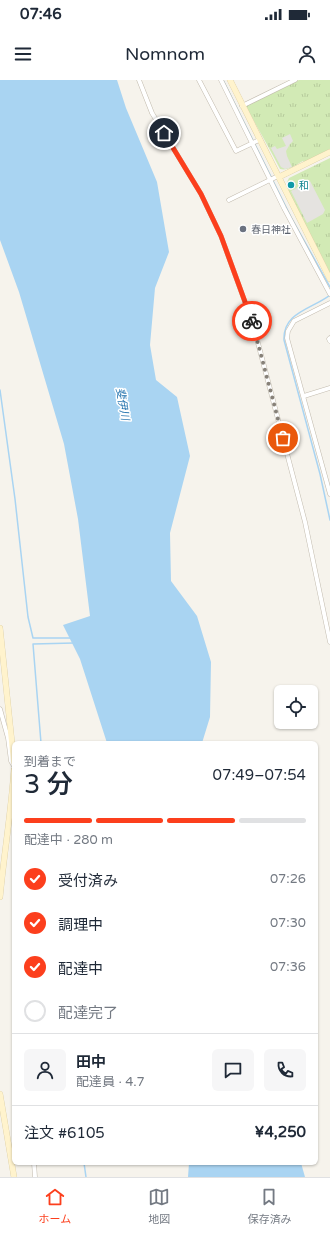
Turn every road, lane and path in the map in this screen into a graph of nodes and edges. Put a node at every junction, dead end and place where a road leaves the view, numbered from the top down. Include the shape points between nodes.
1 (139, 80) edge
2 (199, 80) edge
3 (220, 80) edge
4 (230, 80) edge
5 (295, 80) edge
6 (242, 106) junction
7 (255, 142) junction
8 (330, 152) edge
9 (279, 176) junction
10 (271, 180) junction
11 (229, 200) dead end
12 (292, 204) junction
13 (284, 208) junction
14 (316, 252) junction
15 (310, 254) junction
16 (330, 279) edge
17 (330, 294) edge
18 (330, 303) edge
19 (330, 338) edge
20 (330, 341) edge
21 (330, 388) edge
22 (304, 396) junction
23 (330, 469) edge
24 (325, 472) junction
25 (330, 494) edge
26 (0, 628) edge
27 (330, 642) edge
28 (0, 709) edge
29 (12, 745) edge
30 (12, 762) edge
31 (12, 795) edge
32 (0, 897) edge
33 (0, 1094) edge
34 (34, 1165) edge
35 (14, 1177) edge
36 (36, 1177) edge

1 - 27 street via 152,113 201,194 221,236 254,324 305,522
2 - 7 street via 236,151
3 - 7 street
4 - 6 main road
5 - 6 street
6 - 7 main road
7 - 9 main road
7 - 10 street
8 - 9 main road
9 - 10 street
9 - 12 main road
10 - 11 street
10 - 13 street
12 - 13 street
12 - 14 main road
13 - 15 street
14 - 15 street
14 - 16 main road
15 - 17 street
18 - 22 street via 294,322 288,331 287,338
19 - 20 street
21 - 22 street
22 - 24 street
23 - 24 street
24 - 25 street
26 - 29 main road
28 - 30 street
31 - 32 main road
33 - 35 main road
34 - 36 street

